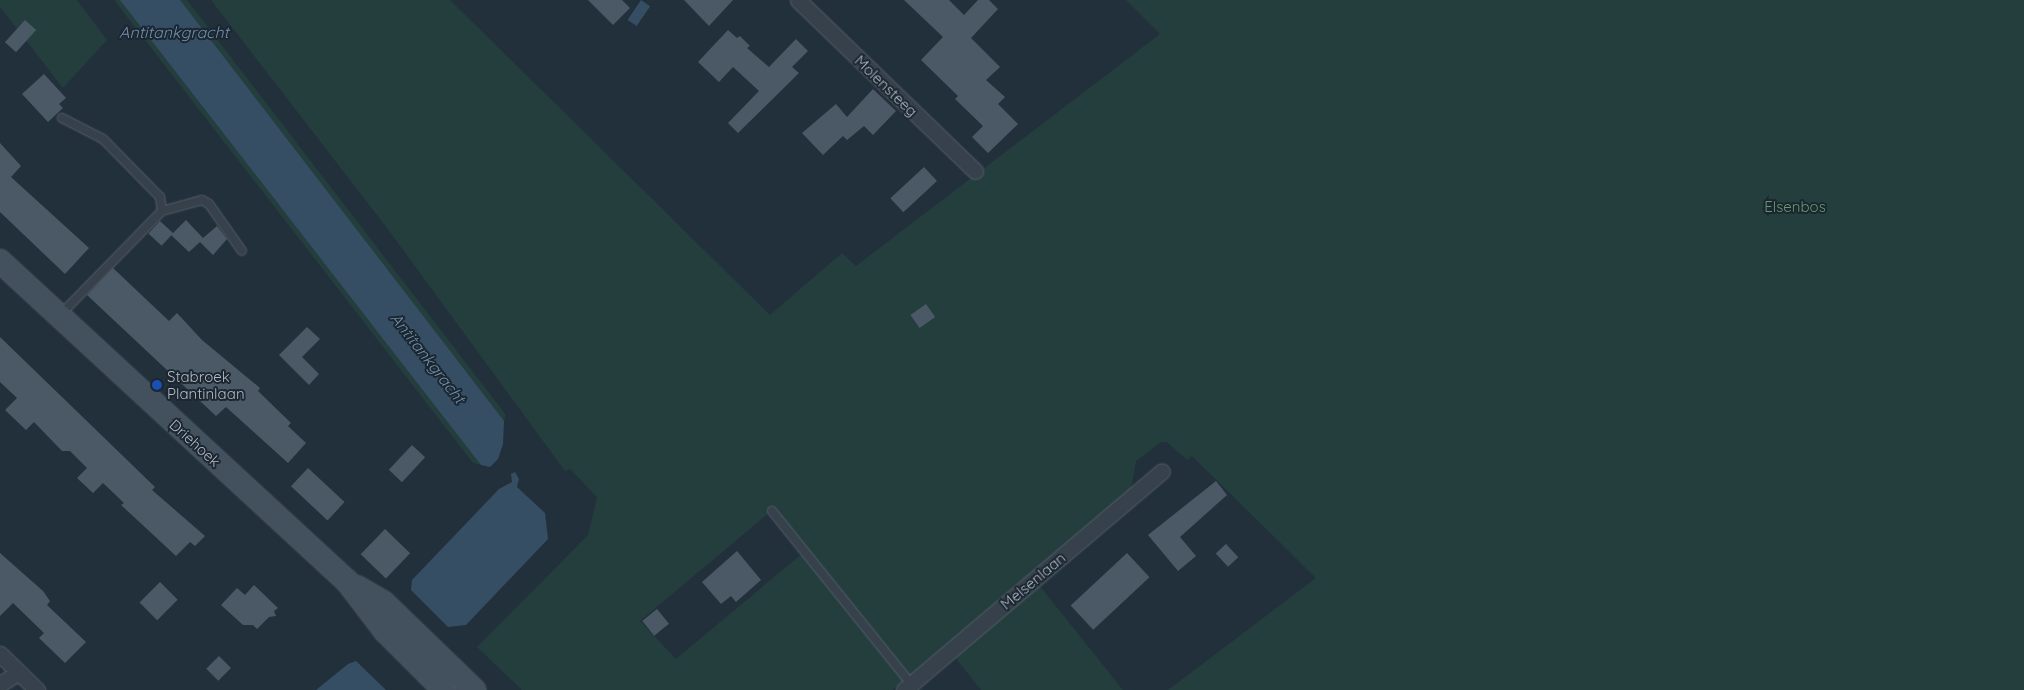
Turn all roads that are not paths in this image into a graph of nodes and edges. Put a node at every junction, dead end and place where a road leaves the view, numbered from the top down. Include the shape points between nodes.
1 (798, 0) edge
2 (62, 118) dead end
3 (975, 171) dead end
4 (162, 211) junction
5 (242, 251) dead end
6 (0, 261) edge
7 (59, 317) junction
8 (1162, 471) dead end
9 (772, 511) dead end
10 (347, 581) junction
11 (0, 654) edge
12 (19, 672) junction
13 (0, 684) edge
14 (465, 687) edge
15 (908, 687) edge
16 (37, 690) edge
17 (444, 690) edge

1 - 3 street, Molensteeg
2 - 4 lane via 103,139 160,197
4 - 5 lane via 202,200
4 - 7 lane
6 - 7 main road, Driehoek
7 - 10 main road, Driehoek
8 - 15 street, Melsenlaan
9 - 15 lane
10 - 14 main road, Driehoek via 383,602
10 - 17 main road, Driehoek via 385,631
11 - 12 street
12 - 13 street
12 - 16 street

